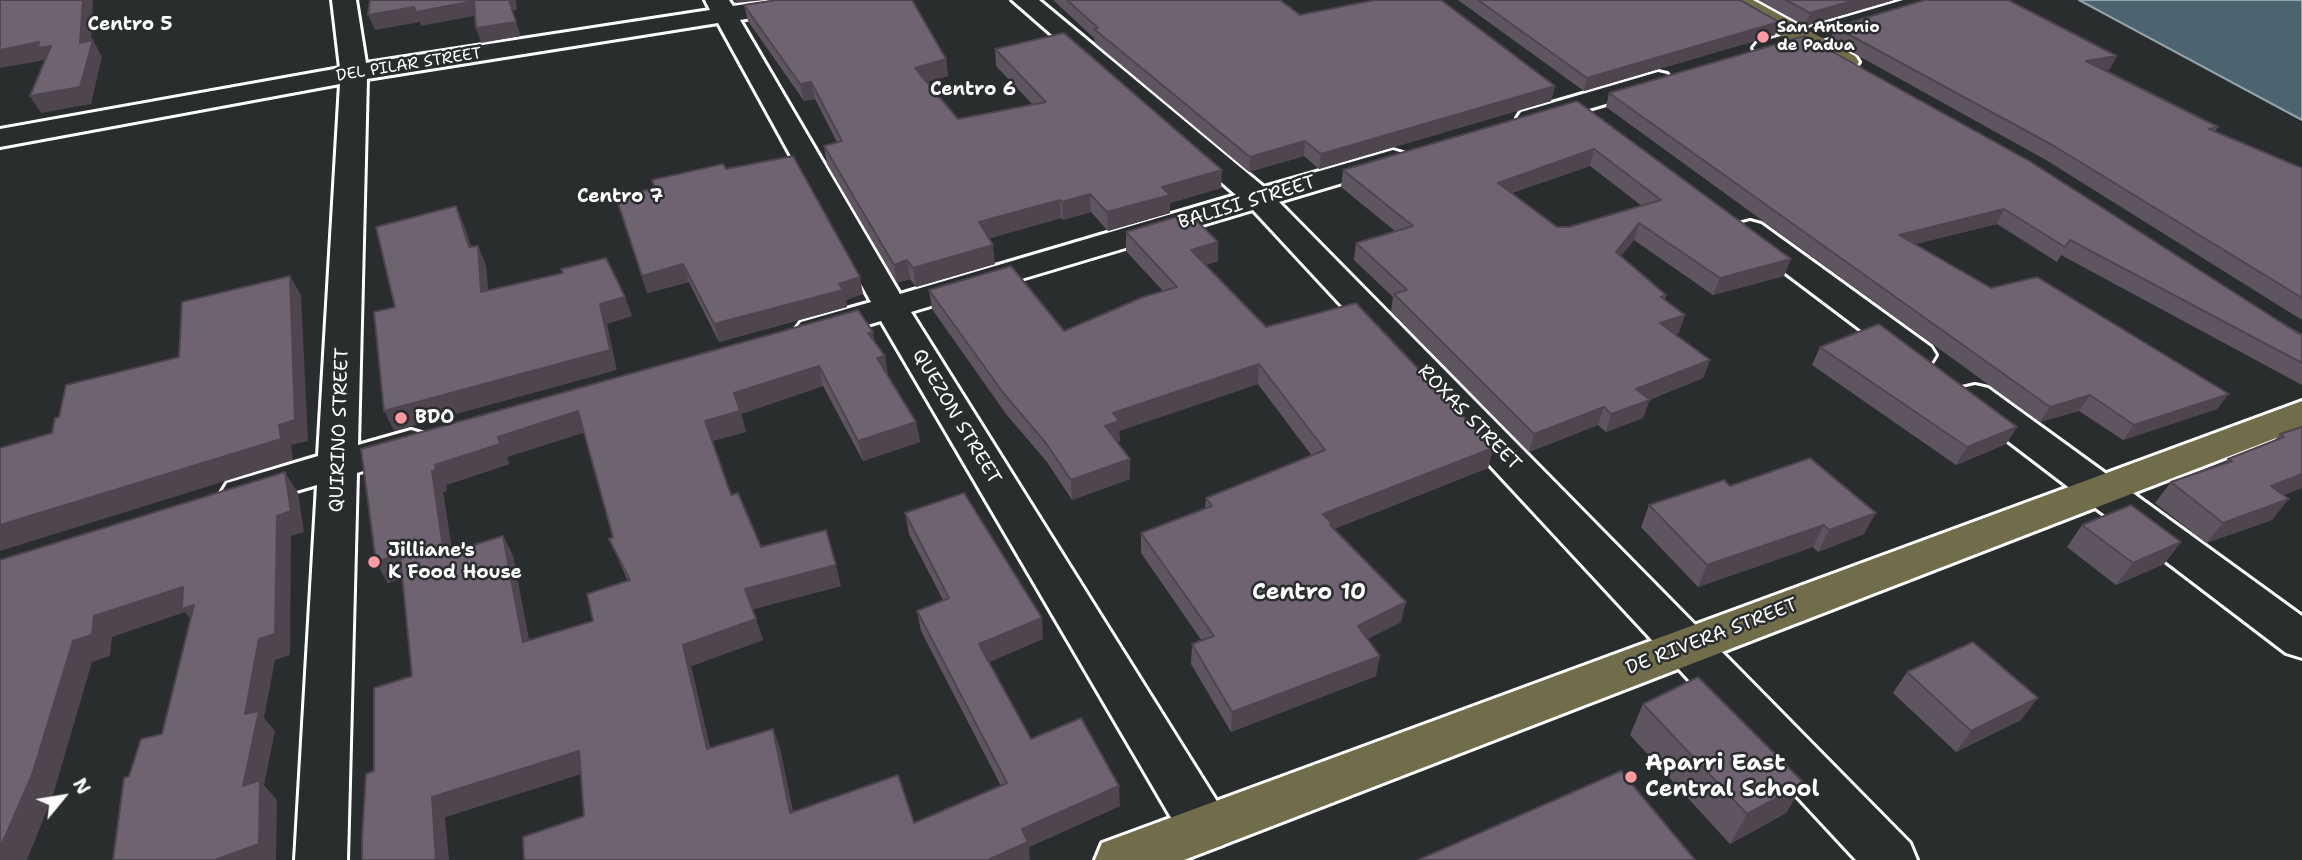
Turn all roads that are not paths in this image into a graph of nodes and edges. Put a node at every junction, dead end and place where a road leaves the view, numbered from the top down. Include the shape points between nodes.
1 (344, 0) edge
2 (819, 0) edge
3 (1024, 0) edge
4 (1735, 0) edge
5 (1929, 0) edge
6 (722, 8) edge
7 (1801, 38) junction
8 (1735, 57) edge
9 (354, 73) junction
10 (1683, 73) edge
11 (1872, 77) edge
12 (1545, 80) edge
13 (1577, 104) junction
14 (1498, 128) edge
15 (1611, 129) edge
16 (0, 138) edge
17 (1418, 152) edge
18 (1259, 199) junction
19 (1722, 211) edge
20 (891, 309) junction
21 (783, 339) edge
22 (2302, 414) edge
23 (447, 433) edge
24 (339, 463) junction
25 (2102, 490) junction
26 (209, 503) edge
27 (2302, 640) edge
28 (1687, 646) junction
29 (1205, 828) junction
30 (321, 860) edge
31 (1122, 860) edge
32 (1891, 860) edge

1 - 9 street, QUIRINO STREET
2 - 6 street, DEL PILAR STREET
3 - 18 street, ROXAS STREET
4 - 7 main road
5 - 7 street
6 - 9 street, DEL PILAR STREET
6 - 20 street, QUEZON STREET
7 - 8 street
7 - 11 main road
9 - 16 street, DEL PILAR STREET
9 - 24 street, QUIRINO STREET
10 - 13 street
12 - 13 street
13 - 14 street
13 - 15 street
17 - 18 street, BALISI STREET
18 - 20 street, BALISI STREET
18 - 28 street, ROXAS STREET
19 - 25 street
20 - 21 street, BALISI STREET
20 - 29 street, QUEZON STREET
22 - 25 main road, DE RIVERA STREET
23 - 24 street
24 - 26 street
24 - 30 street, QUIRINO STREET
25 - 27 street
25 - 28 main road, DE RIVERA STREET
28 - 29 main road, DE RIVERA STREET
28 - 32 street, ROXAS STREET
29 - 31 main road, DE RIVERA STREET

